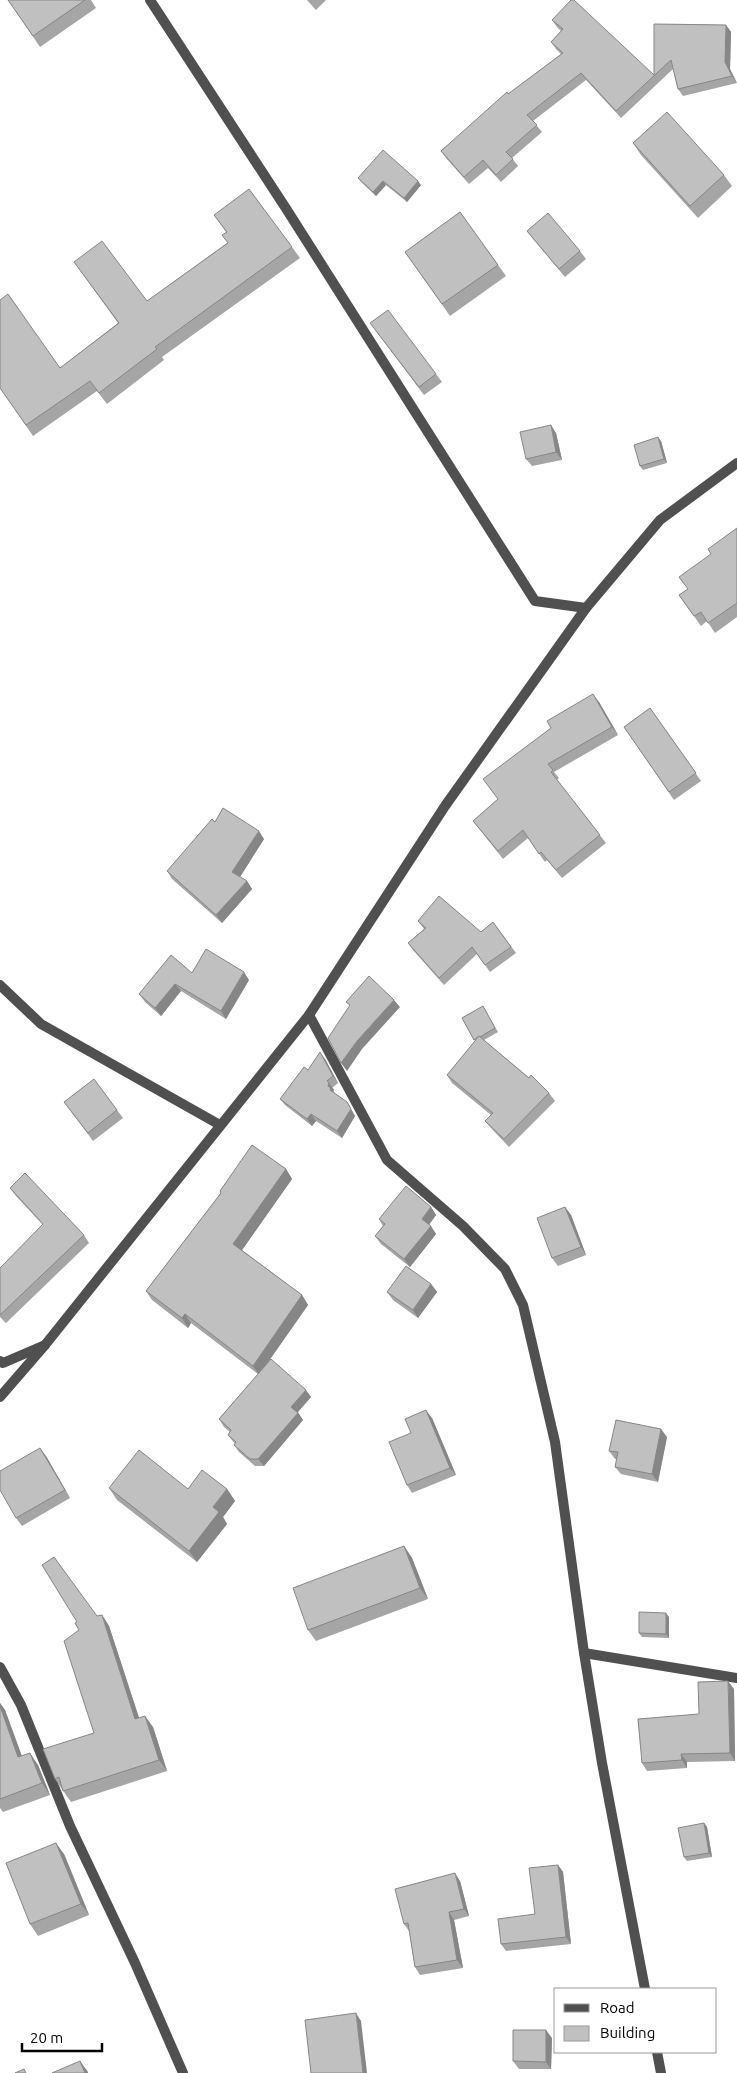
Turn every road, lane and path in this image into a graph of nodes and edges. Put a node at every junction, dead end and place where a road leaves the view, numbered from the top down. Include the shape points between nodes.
1 (150, 0) edge
2 (737, 463) edge
3 (586, 608) junction
4 (0, 985) edge
5 (309, 1015) junction
6 (220, 1126) junction
7 (45, 1345) junction
8 (0, 1360) edge
9 (0, 1398) edge
10 (584, 1653) junction
11 (0, 1667) edge
12 (737, 1678) edge
13 (645, 1988) edge
14 (657, 2053) edge
15 (183, 2073) edge
16 (661, 2073) edge

1 - 3 street via 535,601
2 - 3 street via 660,520
3 - 5 street via 445,806
4 - 6 street via 41,1024
5 - 6 street
5 - 10 street via 387,1160 463,1226 505,1269 522,1305 555,1442
6 - 7 street
7 - 8 street via 3,1363
7 - 9 street
10 - 12 street
10 - 13 street
11 - 15 street via 21,1705 70,1826
14 - 16 street

